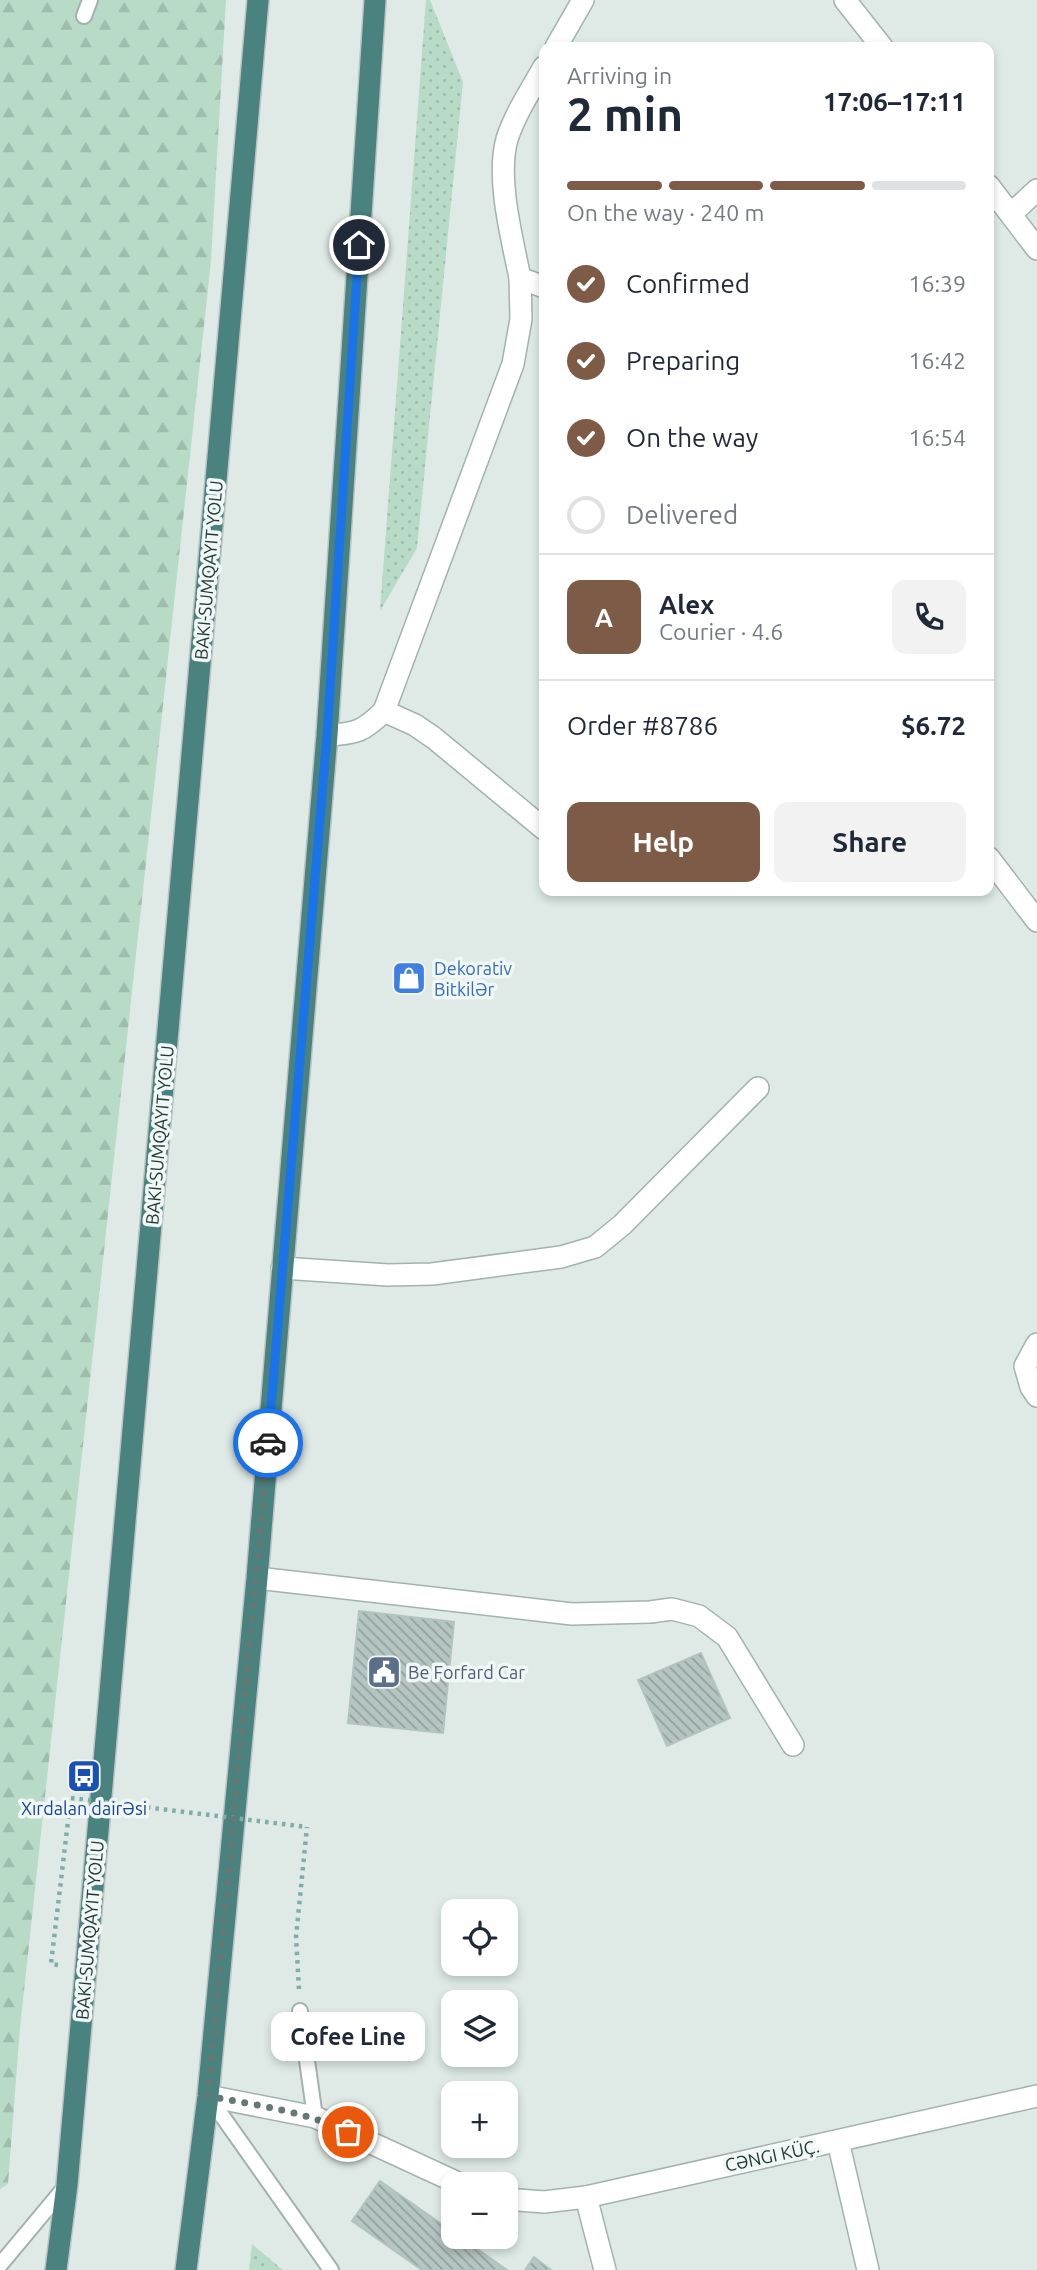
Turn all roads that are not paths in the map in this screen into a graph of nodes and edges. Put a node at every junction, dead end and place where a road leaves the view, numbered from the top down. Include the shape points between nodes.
1 (90, 0) edge
2 (258, 0) edge
3 (375, 0) edge
4 (583, 0) edge
5 (845, 0) edge
6 (84, 16) dead end
7 (559, 42) edge
8 (878, 42) edge
9 (539, 76) edge
10 (1037, 190) edge
11 (994, 192) edge
12 (1011, 214) junction
13 (1037, 249) edge
14 (520, 278) junction
15 (539, 285) edge
16 (384, 711) junction
17 (327, 735) junction
18 (539, 825) edge
19 (994, 865) edge
20 (1037, 921) edge
21 (758, 1088) dead end
22 (282, 1268) junction
23 (1037, 1344) edge
24 (1037, 1396) edge
25 (257, 1578) junction
26 (793, 1745) dead end
27 (300, 2011) road end
28 (1037, 2095) edge
29 (208, 2096) junction
30 (315, 2117) junction
31 (838, 2141) junction
32 (441, 2175) edge
33 (67, 2185) junction
34 (586, 2197) junction
35 (518, 2200) edge
36 (0, 2265) edge
37 (56, 2270) edge
38 (186, 2270) edge
39 (331, 2270) edge
40 (605, 2270) edge
41 (867, 2270) edge

1 - 6 lane
2 - 33 highway
3 - 17 highway
4 - 7 street
5 - 8 street
9 - 14 street via 507,140 504,179
10 - 12 street
11 - 12 street
12 - 13 street
14 - 15 street
14 - 16 street via 521,319 513,363
16 - 17 street via 365,729
16 - 18 street via 415,724
17 - 22 highway
19 - 20 street
21 - 22 street via 595,1247 561,1257 432,1274
22 - 25 highway
23 - 24 street via 1025,1366
25 - 26 street via 572,1614 672,1609 699,1616 727,1637
25 - 29 highway
27 - 30 lane
28 - 31 street, CƏNGI KÜÇ.
29 - 30 street
29 - 38 highway
29 - 39 lane
30 - 32 street
31 - 34 street, CƏNGI KÜÇ.
31 - 41 street
33 - 36 lane
33 - 37 highway
34 - 35 street, CƏNGI KÜÇ.
34 - 40 street

